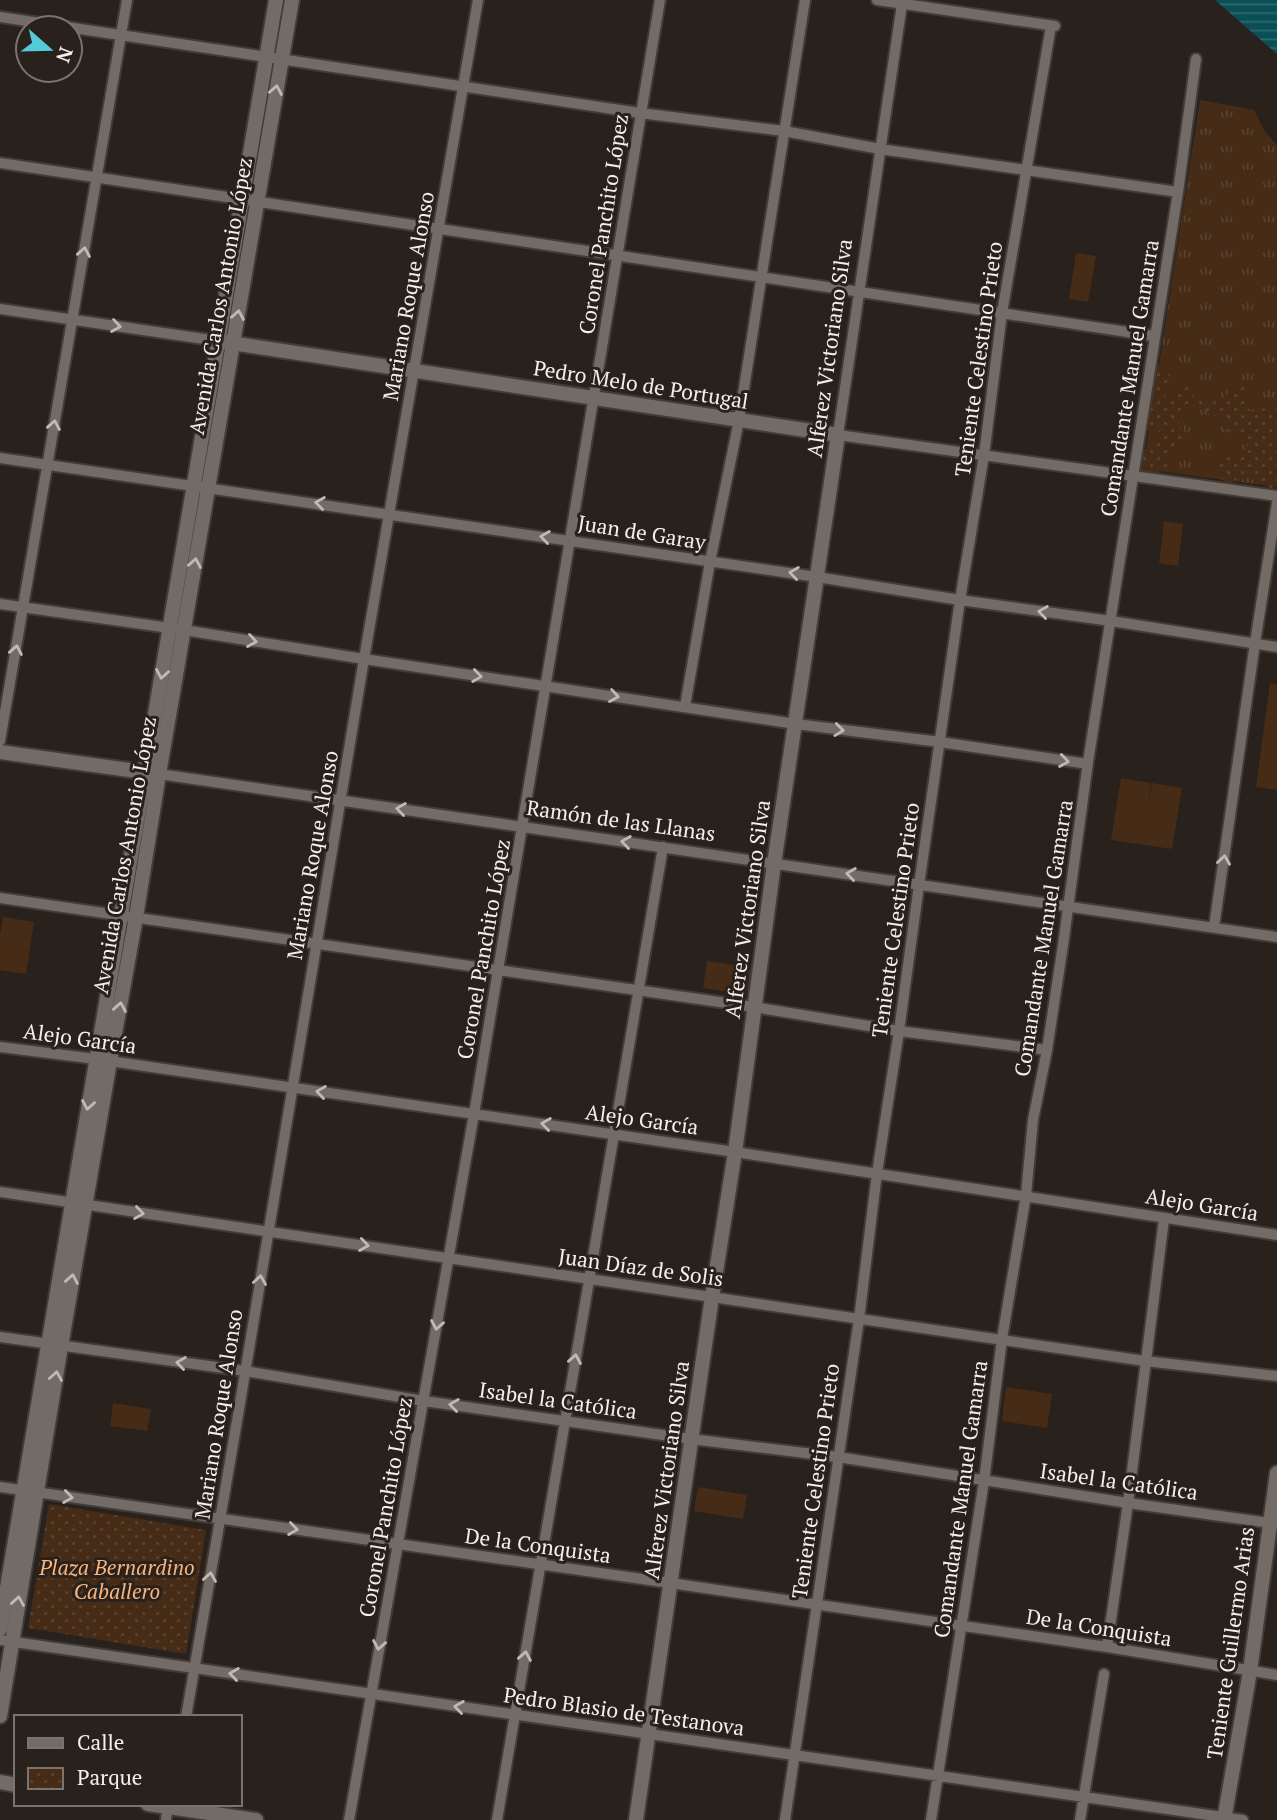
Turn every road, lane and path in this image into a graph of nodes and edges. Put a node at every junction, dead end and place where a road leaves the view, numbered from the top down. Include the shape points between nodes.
1 (127, 0) edge
2 (276, 0) edge
3 (292, 0) edge
4 (478, 0) edge
5 (660, 0) edge
6 (806, 0) edge
7 (877, 0) edge
8 (902, 4) junction
9 (0, 17) edge
10 (121, 35) junction
11 (274, 58) junction
12 (1196, 61) dead end
13 (464, 86) junction
14 (640, 113) junction
15 (784, 131) junction
16 (880, 149) junction
17 (0, 163) edge
18 (1026, 170) junction
19 (97, 177) junction
20 (1178, 192) junction
21 (250, 199) junction
22 (439, 228) junction
23 (617, 255) junction
24 (762, 277) junction
25 (859, 291) junction
26 (0, 309) edge
27 (1002, 313) junction
28 (72, 320) junction
29 (1154, 336) junction
30 (225, 342) junction
31 (415, 371) junction
32 (594, 398) junction
33 (739, 420) junction
34 (838, 435) junction
35 (984, 455) junction
36 (0, 458) edge
37 (47, 464) junction
38 (1132, 476) junction
39 (201, 486) junction
40 (1277, 496) edge
41 (1277, 503) edge
42 (389, 515) junction
43 (570, 541) junction
44 (710, 562) junction
45 (817, 576) junction
46 (960, 600) junction
47 (0, 604) edge
48 (23, 608) junction
49 (1111, 621) junction
50 (177, 629) junction
51 (1255, 643) junction
52 (1277, 646) edge
53 (364, 659) junction
54 (547, 686) junction
55 (685, 706) junction
56 (796, 724) junction
57 (0, 741) edge
58 (940, 742) junction
59 (0, 752) edge
60 (1088, 764) junction
61 (152, 773) junction
62 (340, 800) junction
63 (523, 827) junction
64 (663, 848) junction
65 (774, 864) junction
66 (919, 885) junction
67 (0, 898) edge
68 (1069, 906) junction
69 (121, 914) junction
70 (136, 917) junction
71 (1214, 927) junction
72 (1277, 937) edge
73 (316, 943) junction
74 (499, 970) junction
75 (639, 990) junction
76 (754, 1007) junction
77 (899, 1031) junction
78 (0, 1047) edge
79 (1047, 1050) junction
80 (103, 1060) junction
81 (292, 1087) junction
82 (474, 1114) junction
83 (614, 1134) junction
84 (735, 1152) junction
85 (877, 1173) junction
86 (0, 1192) edge
87 (1026, 1195) junction
88 (78, 1204) junction
89 (1164, 1219) junction
90 (267, 1231) junction
91 (1277, 1235) edge
92 (449, 1257) junction
93 (589, 1279) junction
94 (712, 1297) junction
95 (859, 1319) junction
96 (0, 1337) edge
97 (1002, 1339) junction
98 (54, 1345) junction
99 (1145, 1361) junction
100 (245, 1371) junction
101 (1277, 1376) edge
102 (424, 1401) junction
103 (565, 1420) junction
104 (691, 1439) junction
105 (838, 1457) junction
106 (1277, 1473) edge
107 (984, 1480) junction
108 (0, 1488) edge
109 (30, 1492) junction
110 (1128, 1503) junction
111 (220, 1519) junction
112 (1273, 1523) edge
113 (397, 1544) junction
114 (540, 1565) junction
115 (670, 1583) junction
116 (817, 1604) junction
117 (962, 1626) junction
118 (0, 1629) edge
119 (6, 1641) edge
120 (1107, 1647) junction
121 (195, 1668) junction
122 (1250, 1671) junction
123 (1104, 1674) dead end
124 (1277, 1675) edge
125 (370, 1693) junction
126 (186, 1715) edge
127 (515, 1715) junction
128 (0, 1716) edge
129 (648, 1734) junction
130 (795, 1755) junction
131 (938, 1776) junction
132 (1084, 1798) junction
133 (167, 1810) edge
134 (1225, 1819) edge
135 (256, 1820) edge
136 (349, 1820) edge
137 (497, 1820) edge
138 (636, 1820) edge
139 (785, 1820) edge
140 (931, 1820) edge
141 (1080, 1820) edge
142 (1243, 1820) edge

1 - 10 street
2 - 11 street, Avenida Carlos Antonio López
3 - 11 street, Avenida Carlos Antonio López
4 - 13 street, Mariano Roque Alonso
5 - 14 street, Coronel Panchito López
6 - 15 street
7 - 8 street
8 - 16 street, Alferez Victoriano Silva
8 - 18 street, Teniente Celestino Prieto via 1053,26
9 - 10 street
10 - 11 street
10 - 19 street
11 - 13 street
11 - 21 street, Avenida Carlos Antonio López
12 - 20 street, Comandante Manuel Gamarra
13 - 14 street
13 - 22 street, Mariano Roque Alonso
14 - 15 street
14 - 23 street, Coronel Panchito López
15 - 16 street
15 - 24 street
16 - 18 street
16 - 25 street, Alferez Victoriano Silva
17 - 19 street
18 - 20 street
18 - 27 street, Teniente Celestino Prieto
19 - 21 street
28 -> 19 street
20 - 29 street, Comandante Manuel Gamarra
21 - 22 street
21 - 30 street, Avenida Carlos Antonio López
22 - 23 street
22 - 31 street, Mariano Roque Alonso
23 - 24 street
23 - 32 street, Coronel Panchito López
24 - 25 street
24 - 33 street
25 - 27 street
25 - 34 street, Alferez Victoriano Silva
26 - 28 street, Pedro Melo de Portugal
27 - 29 street
27 - 35 street, Teniente Celestino Prieto
28 -> 30 street, Pedro Melo de Portugal
37 -> 28 street
29 - 38 street, Comandante Manuel Gamarra
30 - 31 street, Pedro Melo de Portugal
30 - 39 street, Avenida Carlos Antonio López
31 - 32 street, Pedro Melo de Portugal
31 - 42 street, Mariano Roque Alonso
32 - 33 street, Pedro Melo de Portugal
32 - 43 street, Coronel Panchito López
33 - 34 street, Pedro Melo de Portugal
33 - 44 street
34 - 35 street, Pedro Melo de Portugal
34 - 45 street, Alferez Victoriano Silva
35 - 38 street, Pedro Melo de Portugal
35 - 46 street, Teniente Celestino Prieto
36 - 37 street, Juan de Garay
37 - 39 street, Juan de Garay
37 - 48 street
38 - 40 street, Pedro Melo de Portugal
38 - 49 street, Comandante Manuel Gamarra
42 -> 39 street, Juan de Garay
39 - 50 street, Avenida Carlos Antonio López
41 - 51 street
43 -> 42 street, Juan de Garay
42 - 53 street, Mariano Roque Alonso
43 - 44 street, Juan de Garay
43 - 54 street, Coronel Panchito López
45 -> 44 street, Juan de Garay
44 - 55 street
45 - 46 street, Juan de Garay
45 - 56 street, Alferez Victoriano Silva
49 -> 46 street, Juan de Garay
46 - 58 street, Teniente Celestino Prieto
47 - 48 street
48 - 50 street
57 -> 48 street
49 - 51 street, Juan de Garay
49 - 60 street, Comandante Manuel Gamarra
50 -> 53 street
50 - 61 street, Avenida Carlos Antonio López
51 - 52 street, Juan de Garay
71 -> 51 street
53 -> 54 street
53 - 62 street, Mariano Roque Alonso
54 -> 55 street
54 - 63 street, Coronel Panchito López
55 - 56 street
56 -> 58 street
56 - 65 street, Alferez Victoriano Silva
58 -> 60 street
58 - 66 street, Teniente Celestino Prieto
59 - 61 street, Ramón de las Llanas
60 - 68 street, Comandante Manuel Gamarra
61 - 62 street, Ramón de las Llanas
61 - 69 street, Avenida Carlos Antonio López
61 - 70 street, Avenida Carlos Antonio López
63 -> 62 street, Ramón de las Llanas
62 - 73 street, Mariano Roque Alonso
64 -> 63 street, Ramón de las Llanas
63 - 74 street, Coronel Panchito López
64 - 65 street, Ramón de las Llanas
64 - 75 street
66 -> 65 street, Ramón de las Llanas
65 - 76 street, Alferez Victoriano Silva
66 - 68 street, Ramón de las Llanas
66 - 77 street, Teniente Celestino Prieto
67 - 69 street
68 - 71 street, Ramón de las Llanas
68 - 79 street, Comandante Manuel Gamarra
69 - 70 street
69 - 80 street, Avenida Carlos Antonio López
70 - 73 street
80 -> 70 street, Avenida Carlos Antonio López
71 - 72 street, Ramón de las Llanas
73 - 74 street
73 - 81 street, Mariano Roque Alonso
74 - 75 street
74 - 82 street, Coronel Panchito López
75 - 76 street
75 - 83 street
76 - 77 street
76 - 84 street, Alferez Victoriano Silva
77 - 79 street
77 - 85 street, Teniente Celestino Prieto
78 - 80 street, Alejo García
79 - 87 street, Comandante Manuel Gamarra via 1033,1120
80 - 81 street, Alejo García
80 - 88 street, Avenida Carlos Antonio López
82 -> 81 street, Alejo García
81 - 90 street, Mariano Roque Alonso
83 -> 82 street, Alejo García
82 - 92 street, Coronel Panchito López
83 - 84 street, Alejo García
83 - 93 street
84 - 85 street, Alejo García
84 - 94 street, Alferez Victoriano Silva
85 - 87 street, Alejo García
85 - 95 street, Teniente Celestino Prieto
86 - 88 street, Juan Díaz de Solis
87 - 89 street, Alejo García
87 - 97 street, Comandante Manuel Gamarra
88 -> 90 street, Juan Díaz de Solis
88 - 98 street, Avenida Carlos Antonio López
89 - 91 street, Alejo García
89 - 99 street
90 -> 92 street, Juan Díaz de Solis
100 -> 90 street, Mariano Roque Alonso
92 - 93 street, Juan Díaz de Solis
92 -> 102 street, Coronel Panchito López
93 - 94 street, Juan Díaz de Solis
103 -> 93 street
94 - 95 street, Juan Díaz de Solis
94 - 104 street, Alferez Victoriano Silva
95 - 97 street, Juan Díaz de Solis
95 - 105 street, Teniente Celestino Prieto
96 - 98 street, Isabel la Católica
97 - 99 street, Juan Díaz de Solis
97 - 107 street, Comandante Manuel Gamarra
100 -> 98 street, Isabel la Católica
98 - 109 street, Avenida Carlos Antonio López
99 - 101 street, Juan Díaz de Solis
99 - 110 street
100 - 102 street, Isabel la Católica
100 - 111 street, Mariano Roque Alonso
103 -> 102 street, Isabel la Católica
102 - 113 street, Coronel Panchito López
103 - 104 street, Isabel la Católica
103 - 114 street
104 - 105 street, Isabel la Católica
104 - 115 street, Alferez Victoriano Silva
105 - 107 street, Isabel la Católica
105 - 116 street, Teniente Celestino Prieto
106 - 112 street, Teniente Guillermo Arias
107 - 110 street, Isabel la Católica
107 - 117 street, Comandante Manuel Gamarra
108 - 109 street, De la Conquista
109 -> 111 street, De la Conquista
109 - 118 street, Avenida Carlos Antonio López
119 -> 109 street, Avenida Carlos Antonio López
110 - 112 street, Isabel la Católica
110 - 120 street
111 -> 113 street, De la Conquista
121 -> 111 street, Mariano Roque Alonso
112 - 122 street, Teniente Guillermo Arias
113 - 114 street, De la Conquista
113 -> 125 street, Coronel Panchito López
114 - 115 street, De la Conquista
127 -> 114 street
115 - 116 street, De la Conquista
115 - 129 street, Alferez Victoriano Silva
116 - 117 street, De la Conquista
116 - 130 street, Teniente Celestino Prieto
117 - 120 street, De la Conquista
117 - 131 street, Comandante Manuel Gamarra
119 - 121 street, Pedro Blasio de Testanova
119 - 128 street, Avenida Carlos Antonio López
120 - 122 street, De la Conquista
125 -> 121 street, Pedro Blasio de Testanova
121 - 126 street, Mariano Roque Alonso
122 - 124 street, De la Conquista
122 - 134 street, Teniente Guillermo Arias
123 - 132 street
127 -> 125 street, Pedro Blasio de Testanova
125 - 136 street, Coronel Panchito López
127 - 129 street, Pedro Blasio de Testanova
127 - 137 street
129 - 130 street, Pedro Blasio de Testanova
129 - 138 street, Alferez Victoriano Silva
130 - 131 street, Pedro Blasio de Testanova
130 - 139 street, Teniente Celestino Prieto
131 - 132 street, Pedro Blasio de Testanova
131 - 140 street, Comandante Manuel Gamarra
132 - 134 street, Pedro Blasio de Testanova
132 - 141 street
133 - 135 street
134 - 142 street, Pedro Blasio de Testanova

